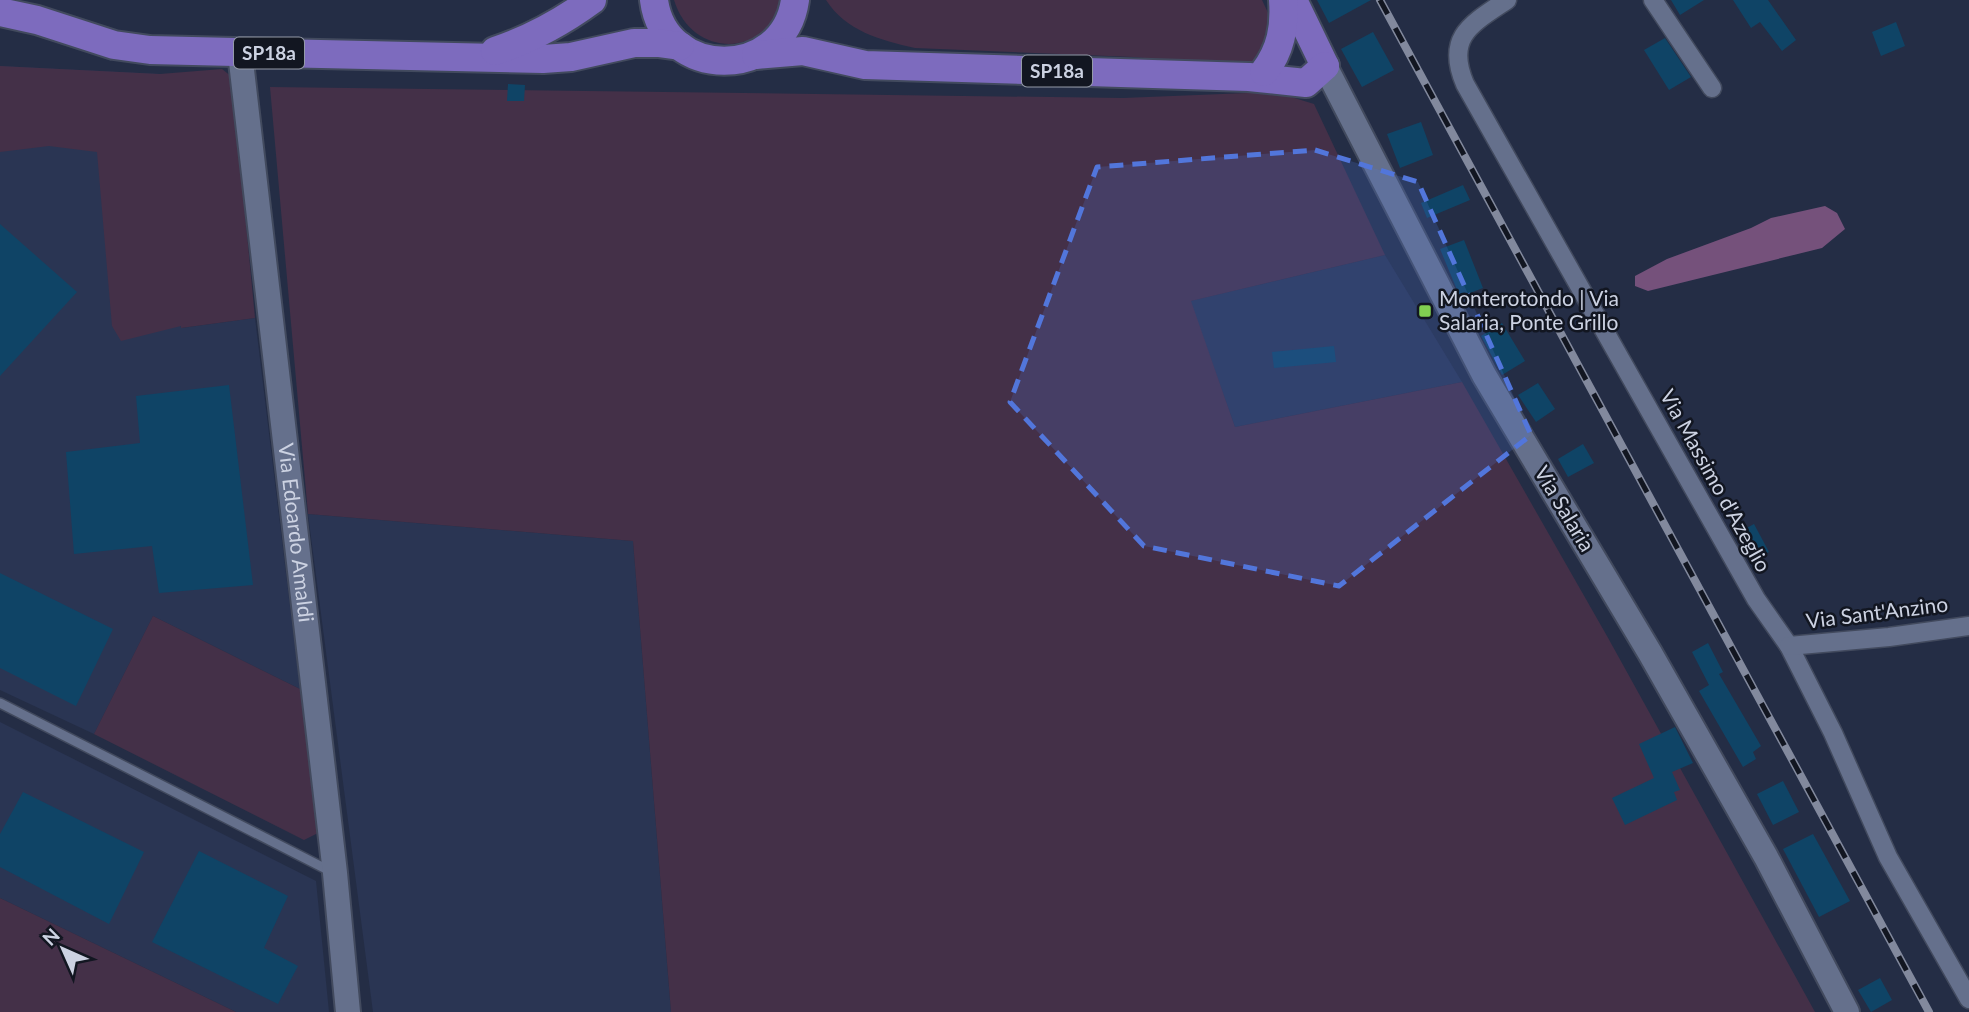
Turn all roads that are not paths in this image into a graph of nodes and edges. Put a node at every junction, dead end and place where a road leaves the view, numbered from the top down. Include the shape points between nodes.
1 (26, 0) edge
2 (592, 0) edge
3 (654, 0) edge
4 (1283, 0) edge
5 (1293, 0) edge
6 (1507, 0) edge
7 (1654, 0) edge
8 (795, 2) edge
9 (0, 12) edge
10 (63, 28) junction
11 (680, 46) junction
12 (240, 53) junction
13 (756, 55) junction
14 (479, 56) junction
15 (865, 65) junction
16 (1256, 74) junction
17 (1315, 75) junction
18 (1712, 88) dead end
19 (1969, 626) edge
20 (1789, 646) junction
21 (0, 703) edge
22 (335, 873) junction
23 (1969, 999) edge
24 (348, 1012) edge
25 (1847, 1012) edge

1 - 10 main road
2 - 14 main road, SP18a via 533,37
3 - 11 main road via 665,30
4 - 16 main road via 1274,57
5 - 17 main road, Via Salaria
6 - 20 street, Via Massimo d'Azeglio via 1474,24 1460,41 1457,61 1465,84 1756,600
7 - 18 street
8 - 13 main road via 787,25
8 - 15 main road, SP18a via 816,35
9 - 10 main road, SP18a
10 - 12 main road, SP18a via 114,45
11 - 13 main road via 697,57 717,61
11 - 14 main road, SP18a via 635,43 558,58
12 - 14 main road, SP18a
12 - 22 main road, Via Edoardo Amaldi
13 - 15 main road, SP18a via 803,51
15 - 16 main road, SP18a
16 - 17 main road via 1310,62
17 - 25 main road, Via Salaria via 1347,112 1484,375 1664,677
19 - 20 street, Via Sant'Anzino
20 - 23 street, Via Massimo d'Azeglio via 1888,857
21 - 22 lane
22 - 24 main road, Via Edoardo Amaldi

